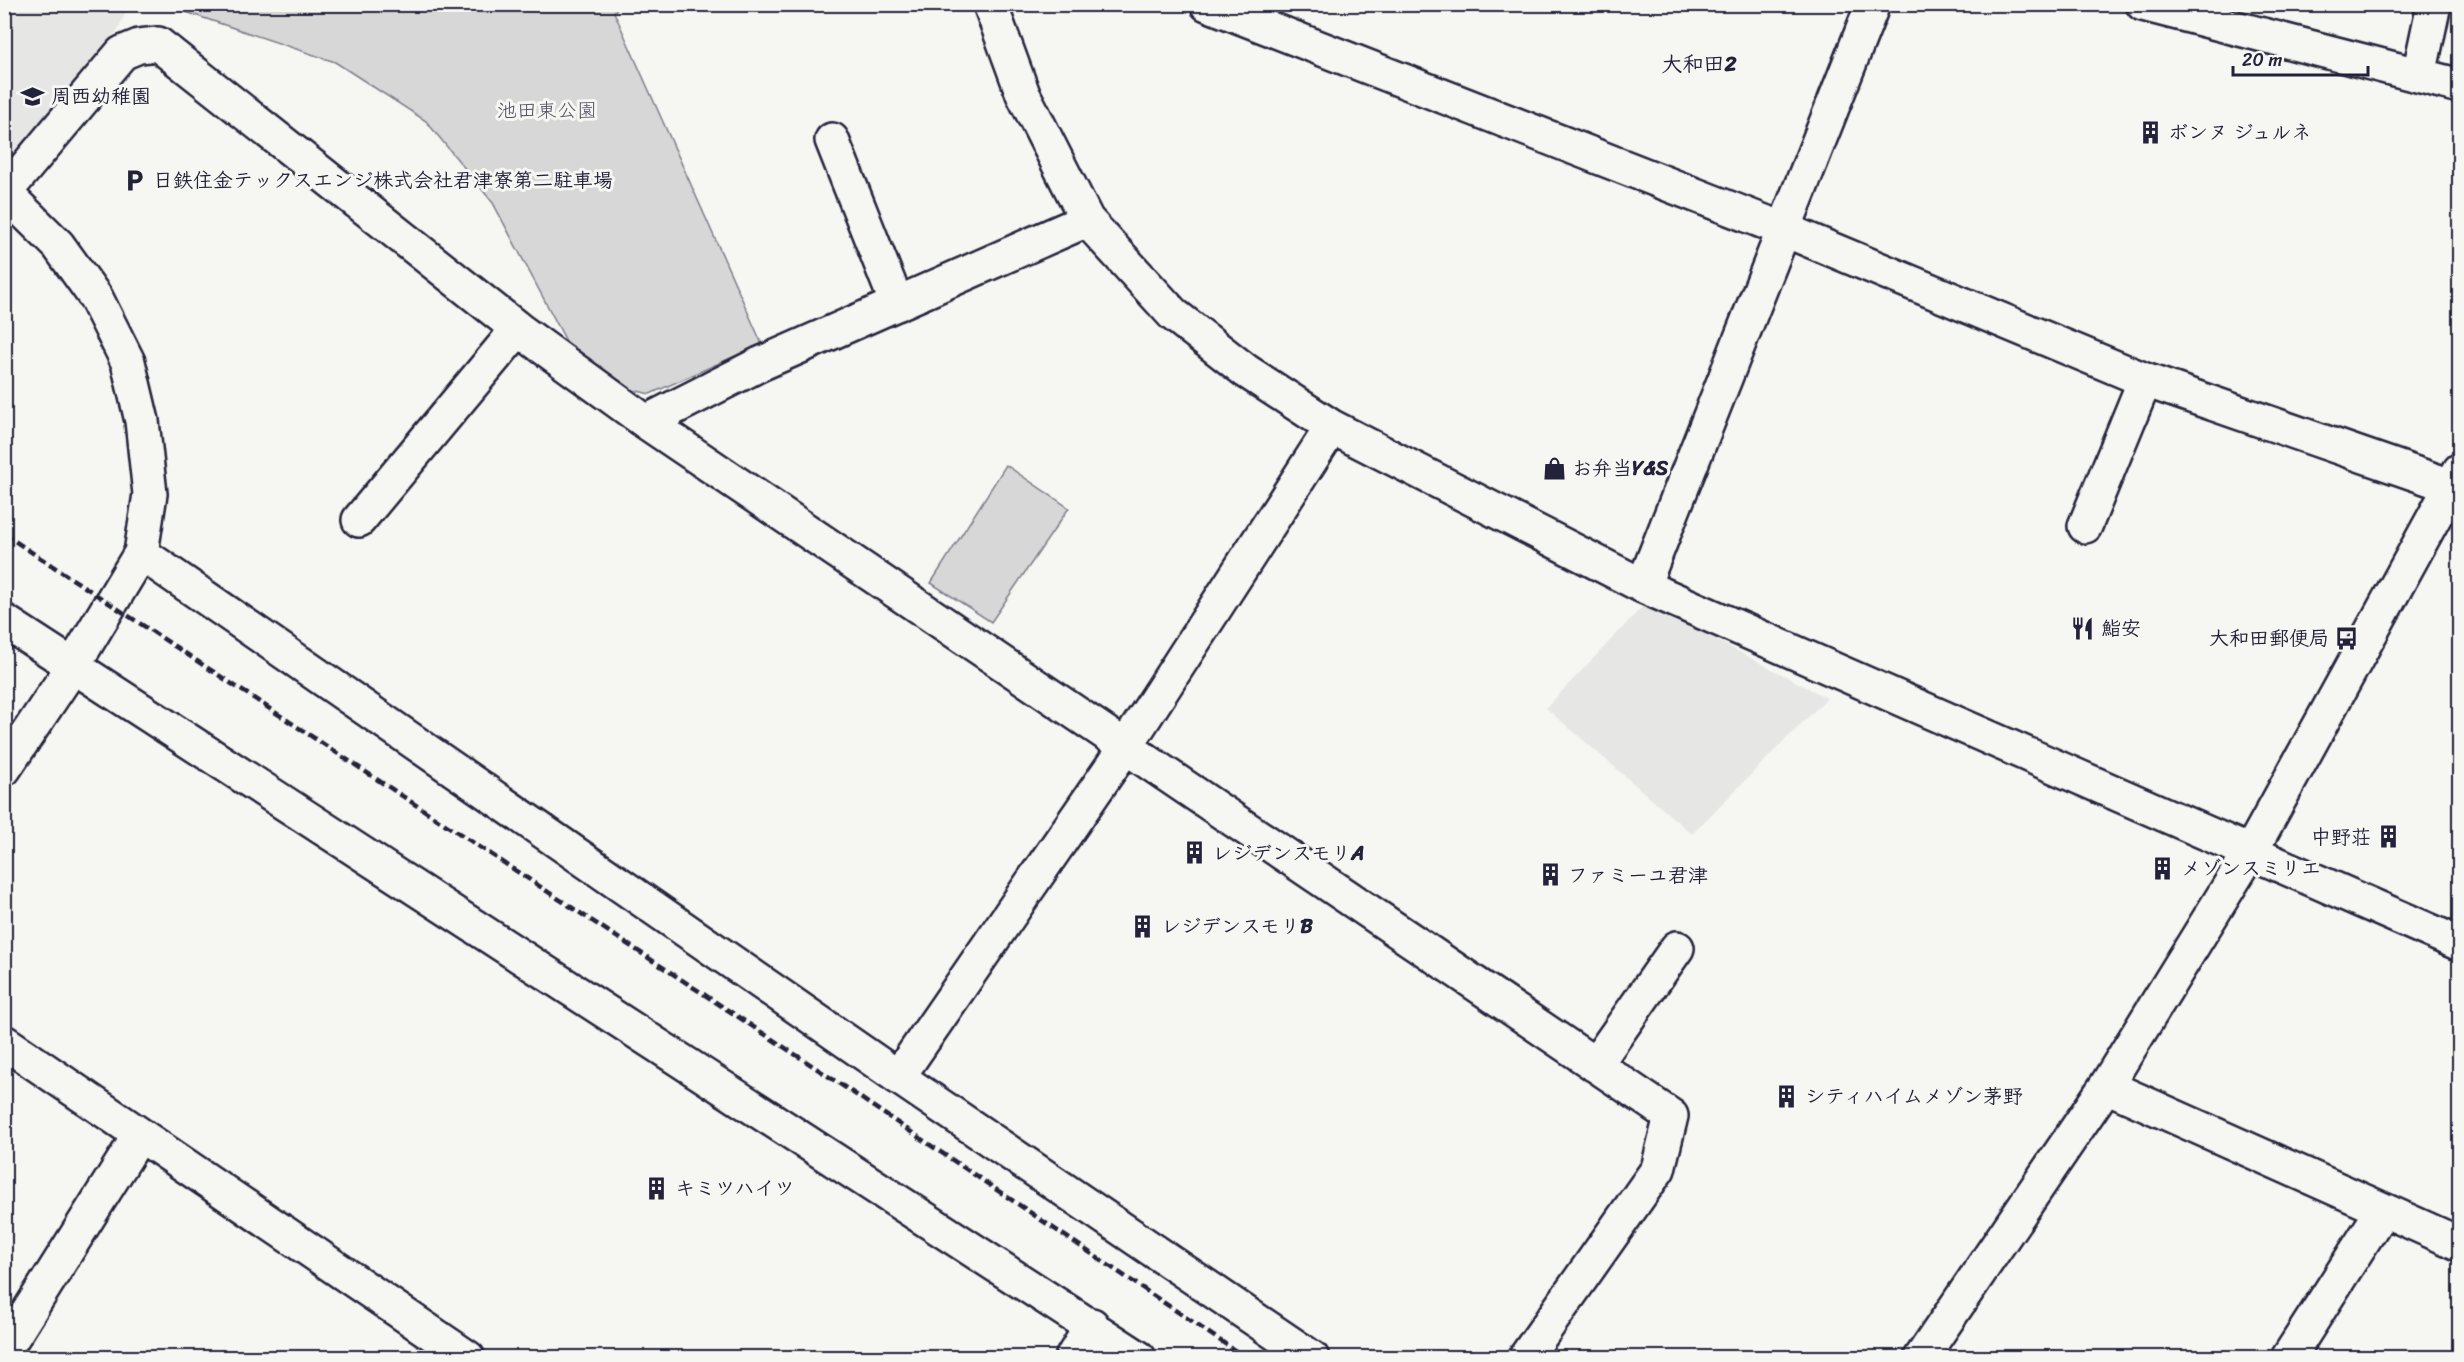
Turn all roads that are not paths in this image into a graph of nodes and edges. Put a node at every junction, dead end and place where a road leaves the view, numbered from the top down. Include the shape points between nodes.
1 (990, 4) edge
2 (1207, 4) edge
3 (1873, 4) edge
4 (2143, 4) edge
5 (2434, 4) edge
6 (2419, 75) junction
7 (2460, 86) edge
8 (832, 140) dead end
9 (5, 192) edge
10 (1087, 220) junction
11 (1785, 230) junction
12 (897, 304) junction
13 (518, 329) junction
14 (2145, 380) junction
15 (646, 422) junction
16 (1332, 427) junction
17 (2455, 478) edge
18 (359, 520) dead end
19 (2085, 526) dead end
20 (141, 553) junction
21 (1643, 586) junction
22 (4, 621) edge
23 (73, 666) junction
24 (1126, 746) junction
25 (4, 769) edge
26 (2251, 851) junction
27 (2460, 944) edge
28 (1677, 948) dead end
29 (4, 1042) edge
30 (1595, 1065) junction
31 (898, 1077) junction
32 (2106, 1086) junction
33 (139, 1136) junction
34 (2382, 1211) junction
35 (2460, 1244) edge
36 (1092, 1325) junction
37 (4, 1351) edge
38 (468, 1358) edge
39 (1072, 1358) edge
40 (1139, 1358) edge
41 (1312, 1358) edge
42 (1525, 1358) edge
43 (1921, 1358) edge
44 (2288, 1358) edge

1 - 10 street via 1023,94
2 - 11 street
3 - 11 street
4 - 6 street
5 - 6 street
6 - 7 street
8 - 12 street
9 - 13 street via 122,53 158,44
9 - 20 street via 58,245 96,297 128,362 142,421 150,494
10 - 12 street
10 - 16 street via 1173,314 1246,371
11 - 14 street
11 - 21 street
12 - 15 street via 760,364
13 - 15 street
13 - 18 street
14 - 17 street
14 - 19 street
15 - 24 street
16 - 21 street
16 - 24 street
17 - 26 street
20 - 23 street
20 - 31 street
21 - 26 street
22 - 23 street
23 - 25 street
23 - 36 street
24 - 30 street
24 - 31 street
26 - 27 street
26 - 32 street
28 - 30 street
29 - 33 street
30 - 42 street via 1671,1116 1659,1169
31 - 41 street
32 - 34 street
32 - 43 street
33 - 37 street
33 - 38 street
34 - 35 street
34 - 44 street
36 - 39 street
36 - 40 street

